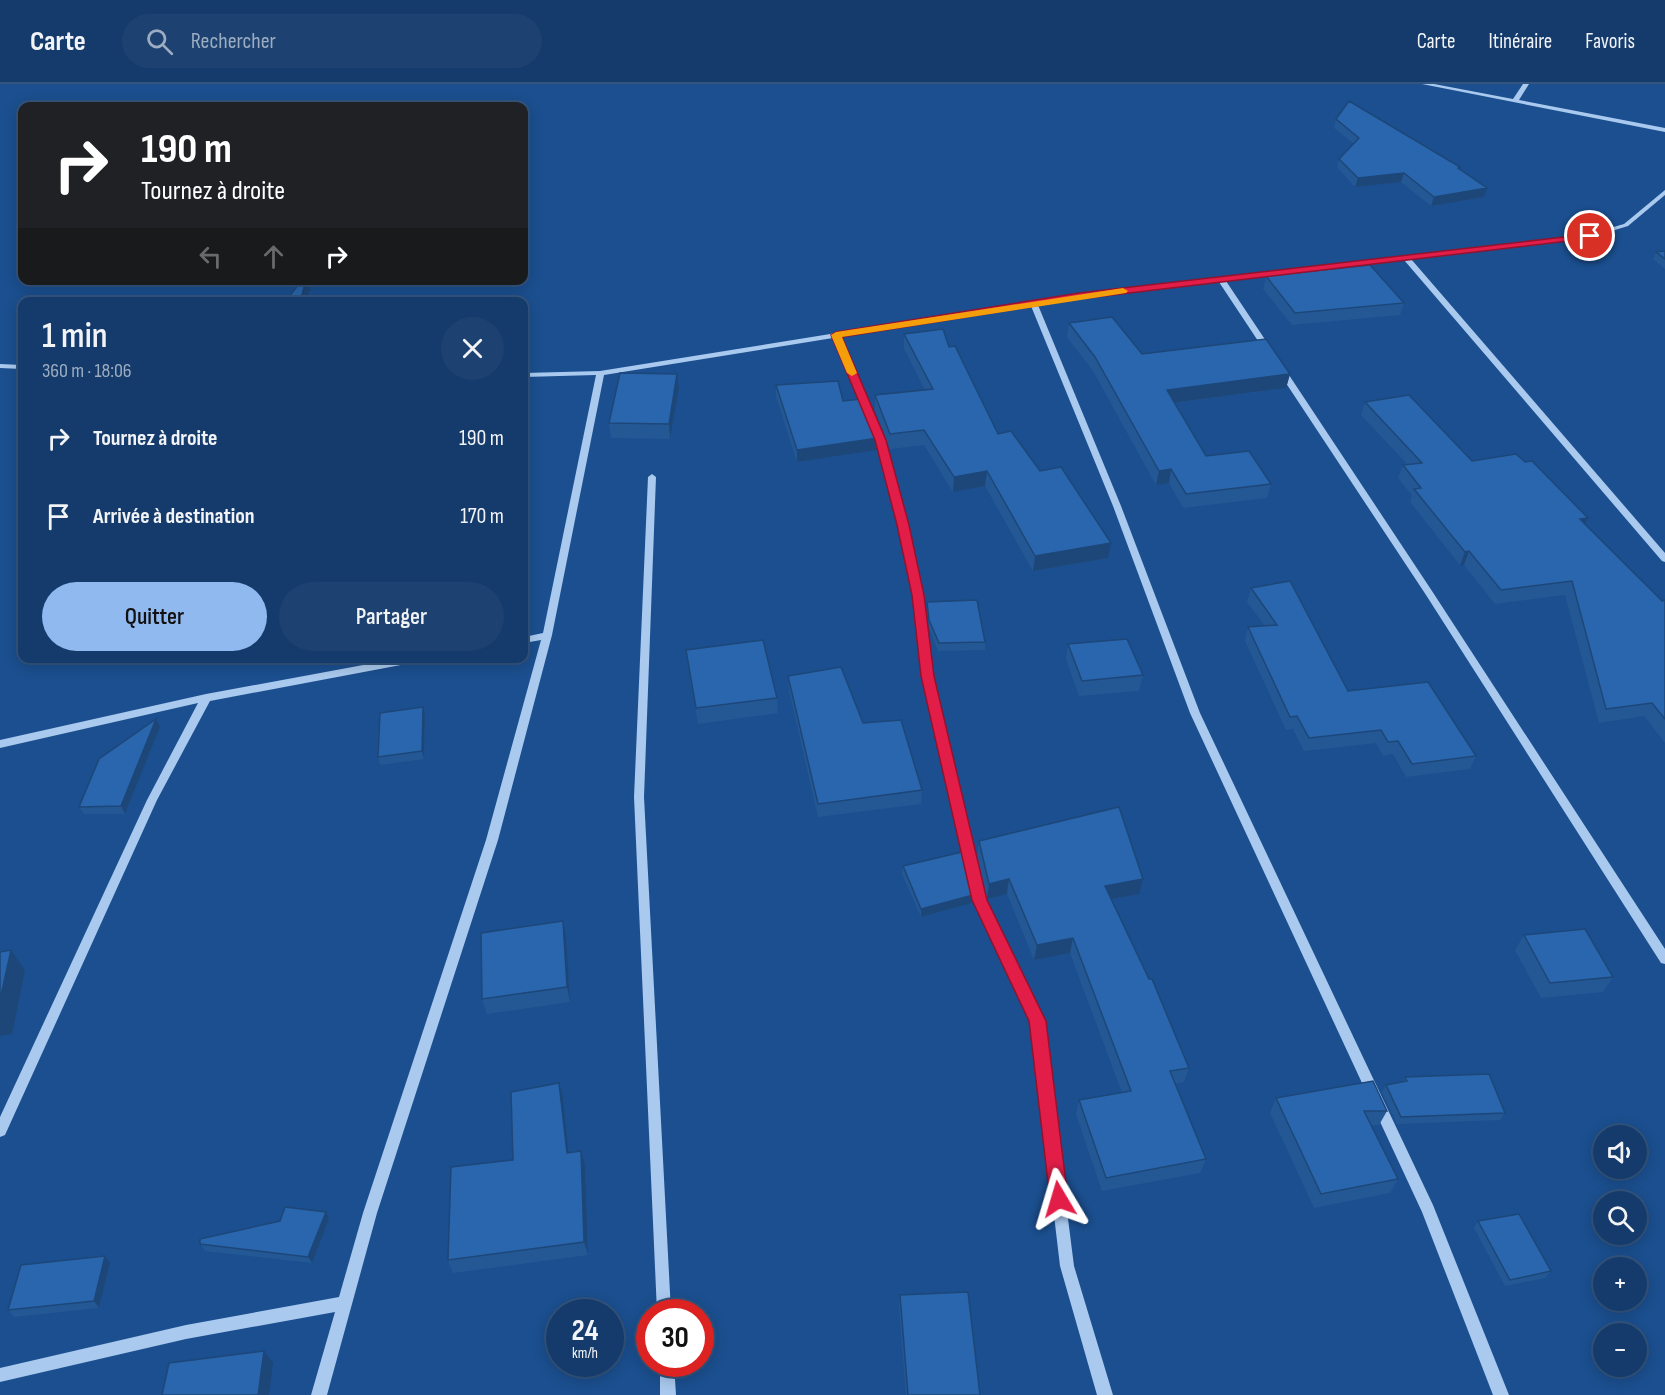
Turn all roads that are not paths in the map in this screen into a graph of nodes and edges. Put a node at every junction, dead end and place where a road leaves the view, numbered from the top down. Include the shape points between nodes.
1 (1425, 84) edge
2 (1526, 84) edge
3 (1515, 101) junction
4 (1665, 130) edge
5 (1665, 192) edge
6 (1407, 259) junction
7 (1222, 280) junction
8 (1033, 303) junction
9 (836, 335) junction
10 (0, 366) edge
11 (18, 367) edge
12 (600, 373) junction
13 (528, 375) edge
14 (652, 477) dead end
15 (1663, 554) edge
16 (547, 635) junction
17 (528, 639) edge
18 (395, 663) edge
19 (206, 698) junction
20 (0, 744) edge
21 (1665, 959) edge
22 (0, 1131) edge
23 (663, 1299) edge
24 (345, 1303) junction
25 (0, 1375) edge
26 (667, 1377) edge
27 (319, 1395) edge
28 (668, 1395) edge
29 (1105, 1395) edge
30 (1501, 1395) edge

1 - 3 street
2 - 3 street
3 - 4 street
5 - 6 street via 1626,225 1590,236
6 - 7 street
6 - 15 street
7 - 8 street
7 - 21 street
8 - 9 street
8 - 30 street via 1117,506 1195,713 1428,1210
9 - 12 street
9 - 29 street via 881,440 903,525 918,595 927,676 979,900 1037,1021 1067,1266
10 - 11 street
12 - 13 street
12 - 16 street
14 - 23 street via 639,797
16 - 17 street
16 - 24 street via 492,840 370,1213
18 - 19 street
19 - 20 street
19 - 22 street via 152,800
24 - 25 street via 186,1332
24 - 27 street
26 - 28 street

